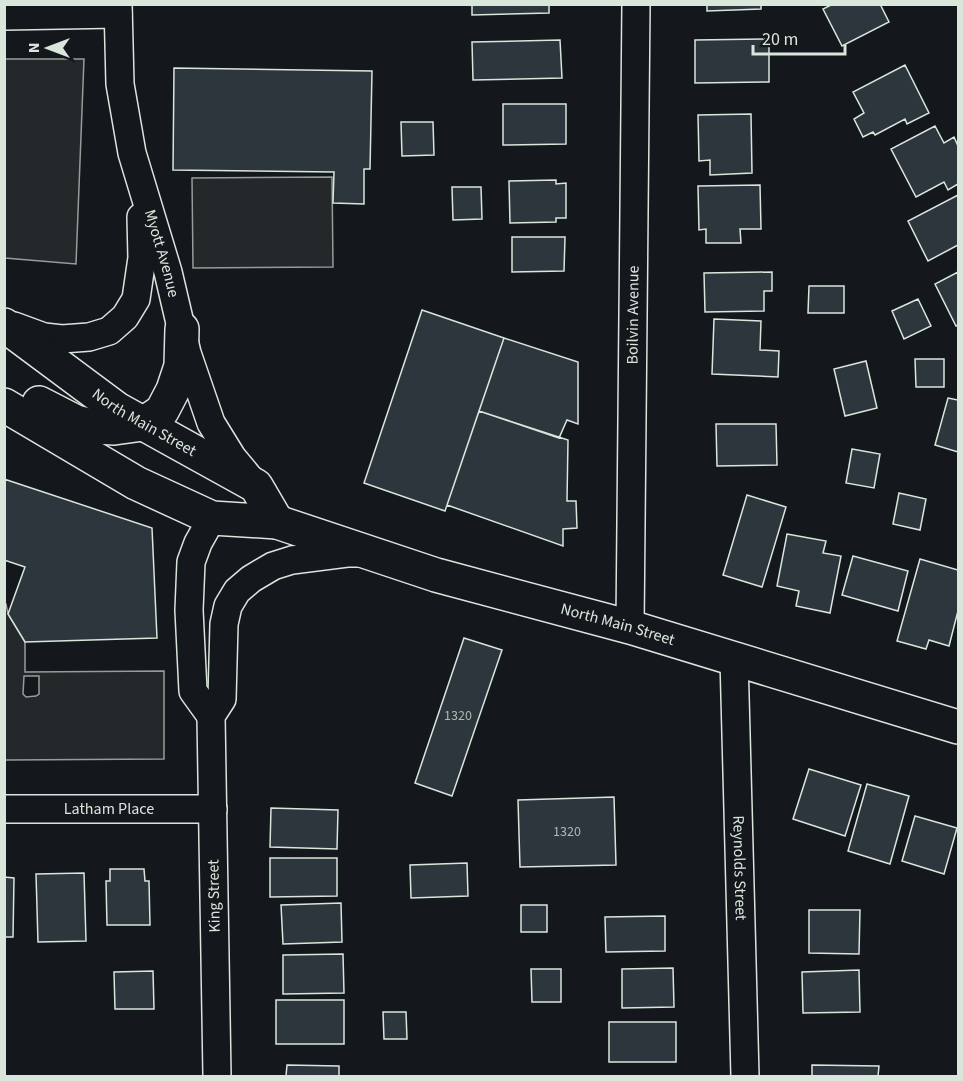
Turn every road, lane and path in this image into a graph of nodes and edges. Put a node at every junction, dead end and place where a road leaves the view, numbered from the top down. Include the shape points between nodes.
1 (636, 4) edge
2 (118, 9) edge
3 (4, 16) edge
4 (140, 180) junction
5 (4, 323) edge
6 (182, 329) junction
7 (4, 387) edge
8 (4, 405) edge
9 (143, 424) junction
10 (256, 486) junction
11 (212, 518) junction
12 (278, 522) junction
13 (370, 553) junction
14 (630, 627) junction
15 (734, 658) junction
16 (211, 716) junction
17 (958, 727) edge
18 (4, 809) edge
19 (213, 809) junction
20 (217, 1077) edge
21 (745, 1077) edge

1 - 14 street, Boilvin Avenue
2 - 3 street
2 - 4 street, Myott Avenue via 120,84
4 - 5 street via 142,258 136,299 124,317 109,331 62,339
4 - 6 street, Myott Avenue
5 - 9 main road, North Main Street via 117,409
6 - 9 main road via 181,366 173,390 162,411
6 - 10 street, Myott Avenue via 211,423 231,457
7 - 9 main road via 76,422 114,428
8 - 11 main road, North Main Street via 136,483
9 - 10 main road, North Main Street
10 - 12 main road, North Main Street
11 - 12 main road, North Main Street
11 - 16 street via 191,562 189,610 193,691
12 - 13 main road, North Main Street
13 - 14 main road, North Main Street via 436,575
13 - 16 street, King Street via 292,560 273,566 237,591 224,624 222,699
14 - 15 main road, North Main Street
15 - 17 main road, North Main Street
15 - 21 street, Reynolds Street
16 - 19 street, King Street
18 - 19 street, Latham Place
19 - 20 street, King Street

